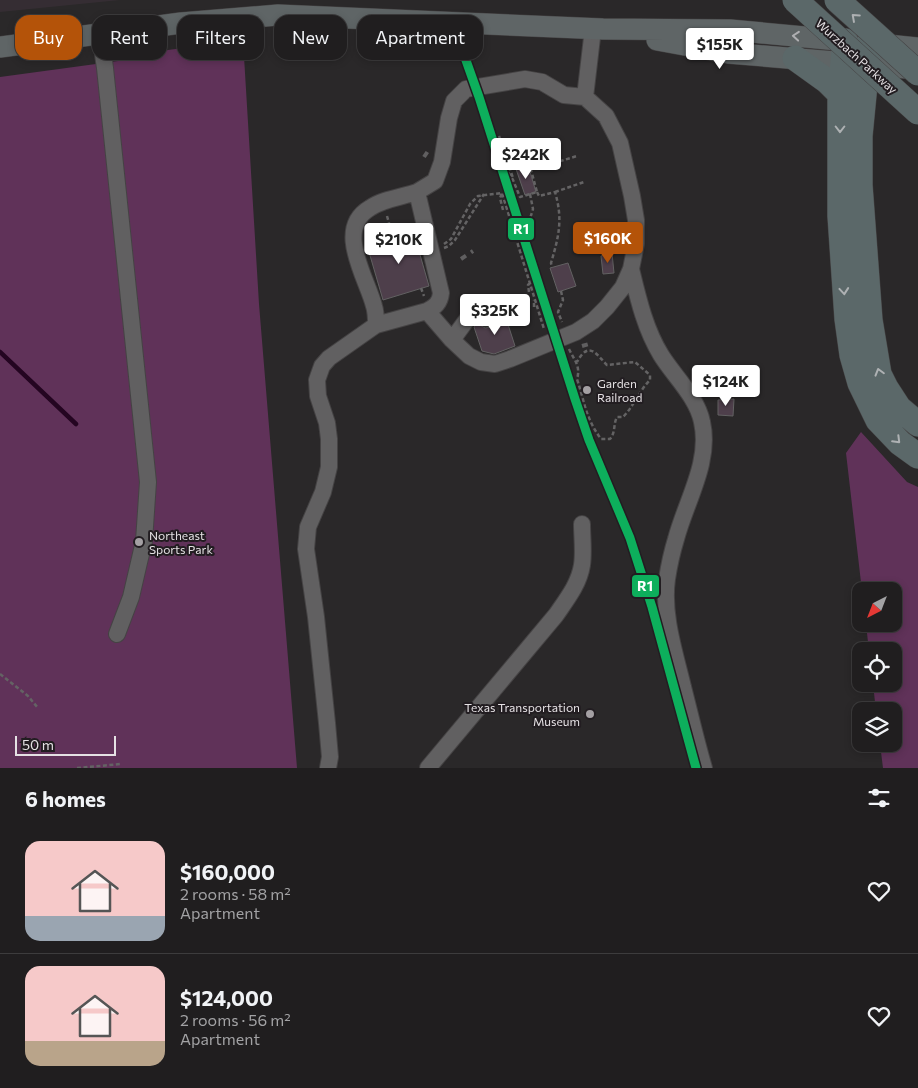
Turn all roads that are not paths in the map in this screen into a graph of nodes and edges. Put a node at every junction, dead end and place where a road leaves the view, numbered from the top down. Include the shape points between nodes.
1 (795, 0) edge
2 (837, 0) edge
3 (167, 25) edge
4 (598, 29) junction
5 (92, 34) edge
6 (0, 47) edge
7 (918, 48) edge
8 (856, 53) junction
9 (794, 58) junction
10 (104, 60) edge
11 (918, 70) edge
12 (840, 94) junction
13 (584, 97) junction
14 (918, 112) edge
15 (860, 124) junction
16 (417, 192) junction
17 (631, 269) junction
18 (427, 311) junction
19 (486, 318) dead end
20 (376, 325) junction
21 (452, 340) junction
22 (918, 424) edge
23 (918, 456) edge
24 (582, 524) dead end
25 (117, 634) dead end
26 (328, 768) edge
27 (428, 768) edge
28 (704, 768) edge

1 - 14 highway, Wurzbach Parkway, bridge
11 -> 2 highway, bridge
3 - 4 main road via 278,15
8 -> 4 main road via 730,30
4 - 9 main road via 728,53
4 - 13 lane
5 - 6 main road
7 - 8 main road
8 - 9 main road
8 - 11 main road
8 - 12 highway
8 - 15 highway
9 - 12 highway via 827,80
10 - 25 lane via 148,482 144,541 132,597
11 - 15 highway via 892,82 875,100
12 -> 23 highway via 841,250 852,355 860,383 878,420
13 - 16 lane via 564,94 542,82 525,79 466,89 454,101 435,181
13 - 17 lane via 606,116 620,143 628,172 636,220
22 -> 15 highway via 900,408 879,374 870,320 860,185
16 - 18 lane via 441,294 437,304
16 - 20 lane via 369,208 357,222 353,233 354,249 375,307
17 - 21 lane via 623,287 593,321 548,343 499,358 495,364 469,356
17 - 28 lane via 649,332 660,354 690,394 702,421 704,449 676,538 666,602 673,645
18 - 20 lane
18 - 21 lane
19 - 21 lane via 479,303
20 - 26 lane via 329,358 317,380 328,431 329,467 323,492 308,527 306,549 327,723
24 - 27 lane via 582,564 576,583 563,604

